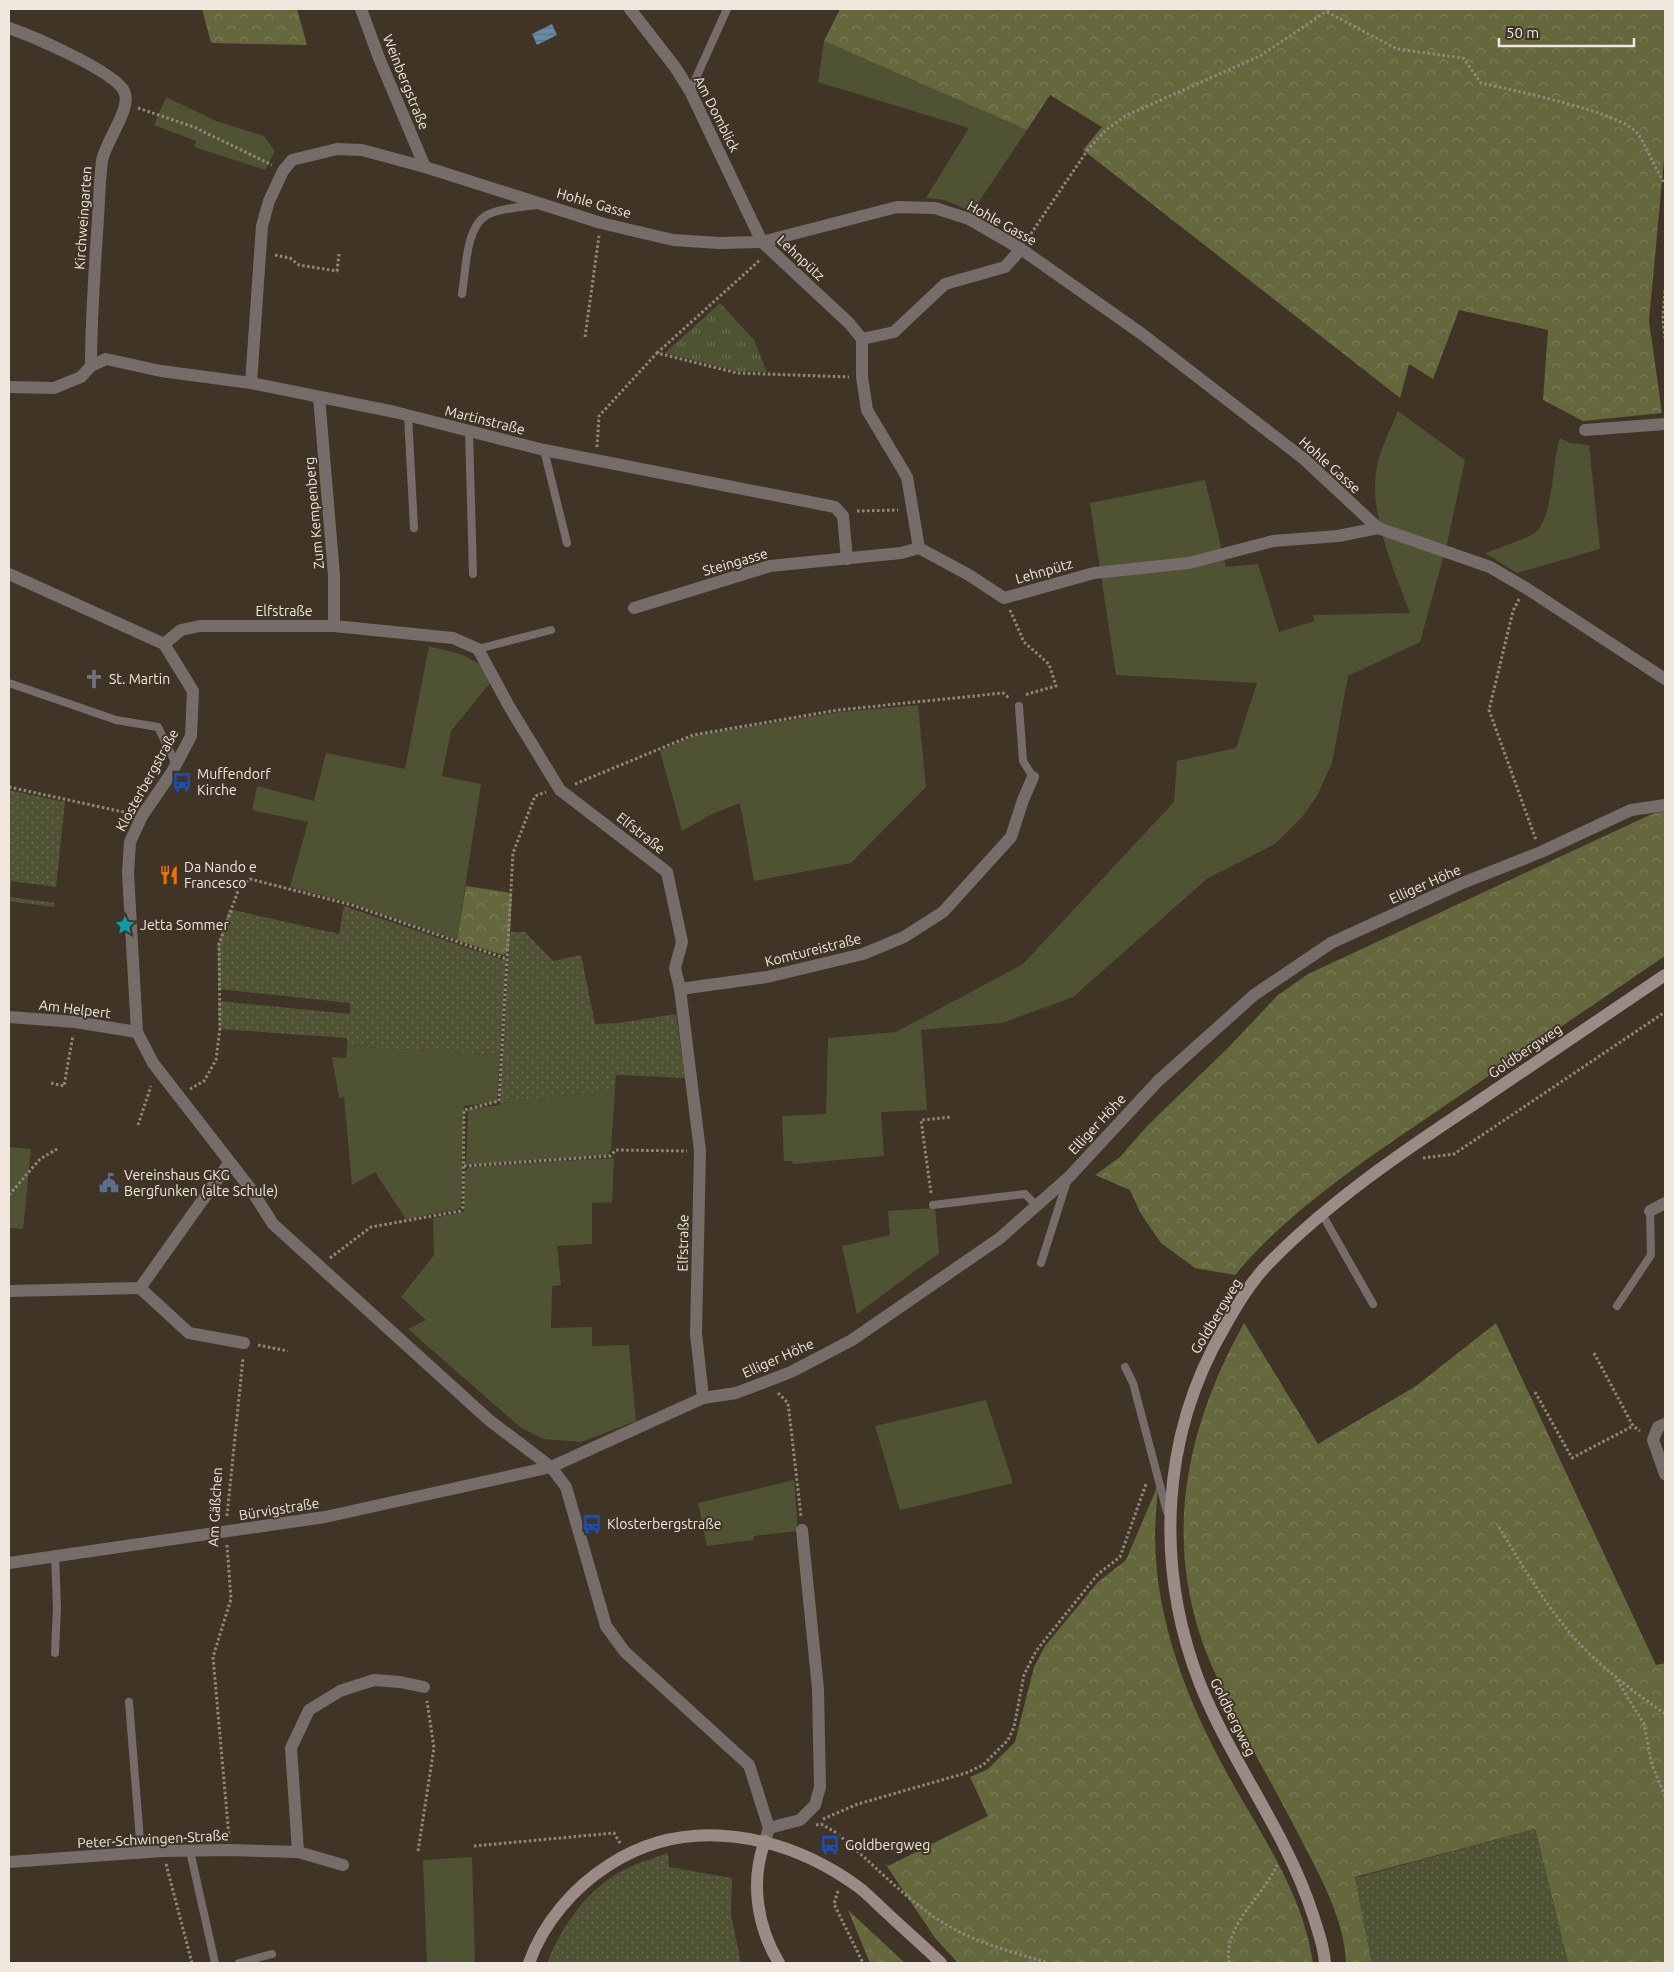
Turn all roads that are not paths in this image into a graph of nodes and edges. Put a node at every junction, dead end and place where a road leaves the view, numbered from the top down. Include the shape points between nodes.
1 (361, 9) edge
2 (630, 9) edge
3 (727, 9) edge
4 (9, 28) edge
5 (690, 91) junction
6 (425, 167) junction
7 (544, 204) junction
8 (766, 246) junction
9 (1020, 249) junction
10 (462, 294) dead end
11 (862, 339) junction
12 (91, 366) junction
13 (251, 383) junction
14 (9, 387) edge
15 (319, 397) junction
16 (408, 416) junction
17 (1665, 424) edge
18 (469, 430) junction
19 (1585, 430) dead end
20 (544, 450) junction
21 (414, 528) dead end
22 (1378, 528) junction
23 (567, 543) dead end
24 (919, 548) junction
25 (848, 558) junction
26 (9, 574) edge
27 (473, 574) dead end
28 (634, 608) dead end
29 (334, 626) junction
30 (551, 630) dead end
31 (164, 644) junction
32 (478, 649) junction
33 (1665, 679) edge
34 (9, 683) edge
35 (1019, 706) road end
36 (176, 764) junction
37 (1033, 778) joint
38 (1665, 805) edge
39 (1665, 975) edge
40 (680, 989) junction
41 (9, 1017) edge
42 (137, 1032) junction
43 (229, 1163) junction
44 (1068, 1177) junction
45 (1665, 1203) edge
46 (933, 1205) road end
47 (1038, 1207) junction
48 (1650, 1211) joint
49 (1322, 1214) junction
50 (1041, 1263) dead end
51 (140, 1288) junction
52 (9, 1291) edge
53 (1373, 1304) dead end
54 (1617, 1306) dead end
55 (244, 1343) road end
56 (1125, 1367) dead end
57 (703, 1398) junction
58 (1665, 1424) edge
59 (1663, 1458) edge
60 (551, 1467) junction
61 (1665, 1474) edge
62 (1170, 1524) junction
63 (802, 1530) road end
64 (55, 1555) junction
65 (9, 1563) edge
66 (56, 1653) dead end
67 (424, 1687) road end
68 (129, 1702) dead end
69 (769, 1828) junction
70 (764, 1841) junction
71 (190, 1851) junction
72 (298, 1852) junction
73 (141, 1853) junction
74 (9, 1862) edge
75 (343, 1865) dead end
76 (272, 1954) dead end
77 (215, 1963) edge
78 (239, 1963) edge
79 (529, 1963) edge
80 (779, 1963) edge
81 (941, 1963) edge
82 (1325, 1963) edge

1 - 6 street, Weinbergstraße
2 - 5 street, Am Domblick
3 - 5 lane
4 - 12 street, Kirchweingarten via 32,36 115,79 125,91 127,104 102,159
5 - 8 street, Am Domblick
6 - 7 street, Hohle Gasse
6 - 13 street, Hohle Gasse via 362,150 337,149 292,160 283,171 262,226
7 - 8 street, Hohle Gasse via 601,223 673,240
7 - 10 lane via 489,214 479,220 473,231
8 - 9 street, Hohle Gasse via 897,207 935,208 969,219
8 - 11 street, Lehnpütz
9 - 11 street via 1005,267 945,284 894,332
9 - 22 street, Hohle Gasse via 1142,334 1304,459
11 - 24 street via 862,377 867,410 907,477
12 - 13 street, Martinstraße via 106,359 162,371
12 - 14 street, Martinstraße via 81,377 54,388
13 - 15 street, Martinstraße
15 - 16 street, Martinstraße
15 - 29 street, Zum Kempenberg via 334,575
16 - 18 street, Martinstraße
16 - 21 lane
17 - 19 street
18 - 20 street, Martinstraße
18 - 27 lane
20 - 23 lane
20 - 25 street, Martinstraße via 835,507 843,516
22 - 24 street, Lehnpütz via 1338,536 1273,541 1189,562 1094,572 1004,598
22 - 33 street, Hohle Gasse via 1490,568
24 - 25 street via 901,554
25 - 28 street, Steingasse via 770,566
26 - 31 street
29 - 31 street, Elfstraße via 200,626 181,630
29 - 32 street, Elfstraße via 453,638
30 - 32 lane
31 - 36 street, Klosterbergstraße via 193,691 191,736
32 - 40 street, Elfstraße via 560,790 667,872 682,942 675,968
34 - 36 lane via 116,720 158,727
35 - 37 lane, Komtureistraße via 1023,761
36 - 42 street, Klosterbergstraße via 142,816 130,842 128,873
37 - 40 street, Komtureistraße via 1022,800 1011,837 943,912 904,937 863,954 767,977
38 - 44 street, Elliger Höhe via 1632,810 1331,944 1254,995 1158,1081
39 - 49 street, Goldbergweg via 1412,1145
40 - 57 street, Elfstraße via 700,1151 696,1333
41 - 42 street, Am Helpert via 75,1022
42 - 43 street, Klosterbergstraße via 153,1063
43 - 51 street
43 - 60 street, Klosterbergstraße via 273,1224 489,1420
44 - 47 street, Elliger Höhe
44 - 50 lane
45 - 48 street
46 - 47 lane via 1025,1194
47 - 57 street, Elliger Höhe via 1000,1238 852,1340 791,1372 736,1393
48 - 54 lane via 1651,1255
49 - 53 lane
49 - 62 street, Goldbergweg via 1268,1264 1238,1303 1208,1355 1186,1412 1174,1466
51 - 52 street
51 - 55 street via 189,1333
56 - 62 lane via 1135,1391
57 - 60 street, Elliger Höhe
58 - 59 street via 1658,1428 1653,1440
59 - 61 street
60 - 64 street, Bürvigstraße via 326,1517
60 - 69 street, Klosterbergstraße via 566,1487 606,1626 625,1652 749,1765
62 - 82 street, Goldbergweg via 1171,1565 1179,1618 1200,1684 1221,1730 1285,1847 1308,1899
63 - 69 street via 818,1689 820,1787 815,1805 800,1820
64 - 65 street, Bürvigstraße
64 - 66 lane
67 - 72 street via 374,1680 340,1691 309,1710 291,1748
68 - 73 lane
69 - 70 street
70 - 79 street via 719,1834 668,1838 625,1854 586,1879 557,1912
70 - 80 street via 756,1887 761,1924
70 - 81 street via 818,1863 858,1887
71 - 72 street, Peter-Schwingen-Straße
71 - 73 street, Peter-Schwingen-Straße
71 - 77 lane
72 - 75 street, Peter-Schwingen-Straße
73 - 74 street, Peter-Schwingen-Straße
76 - 78 lane

